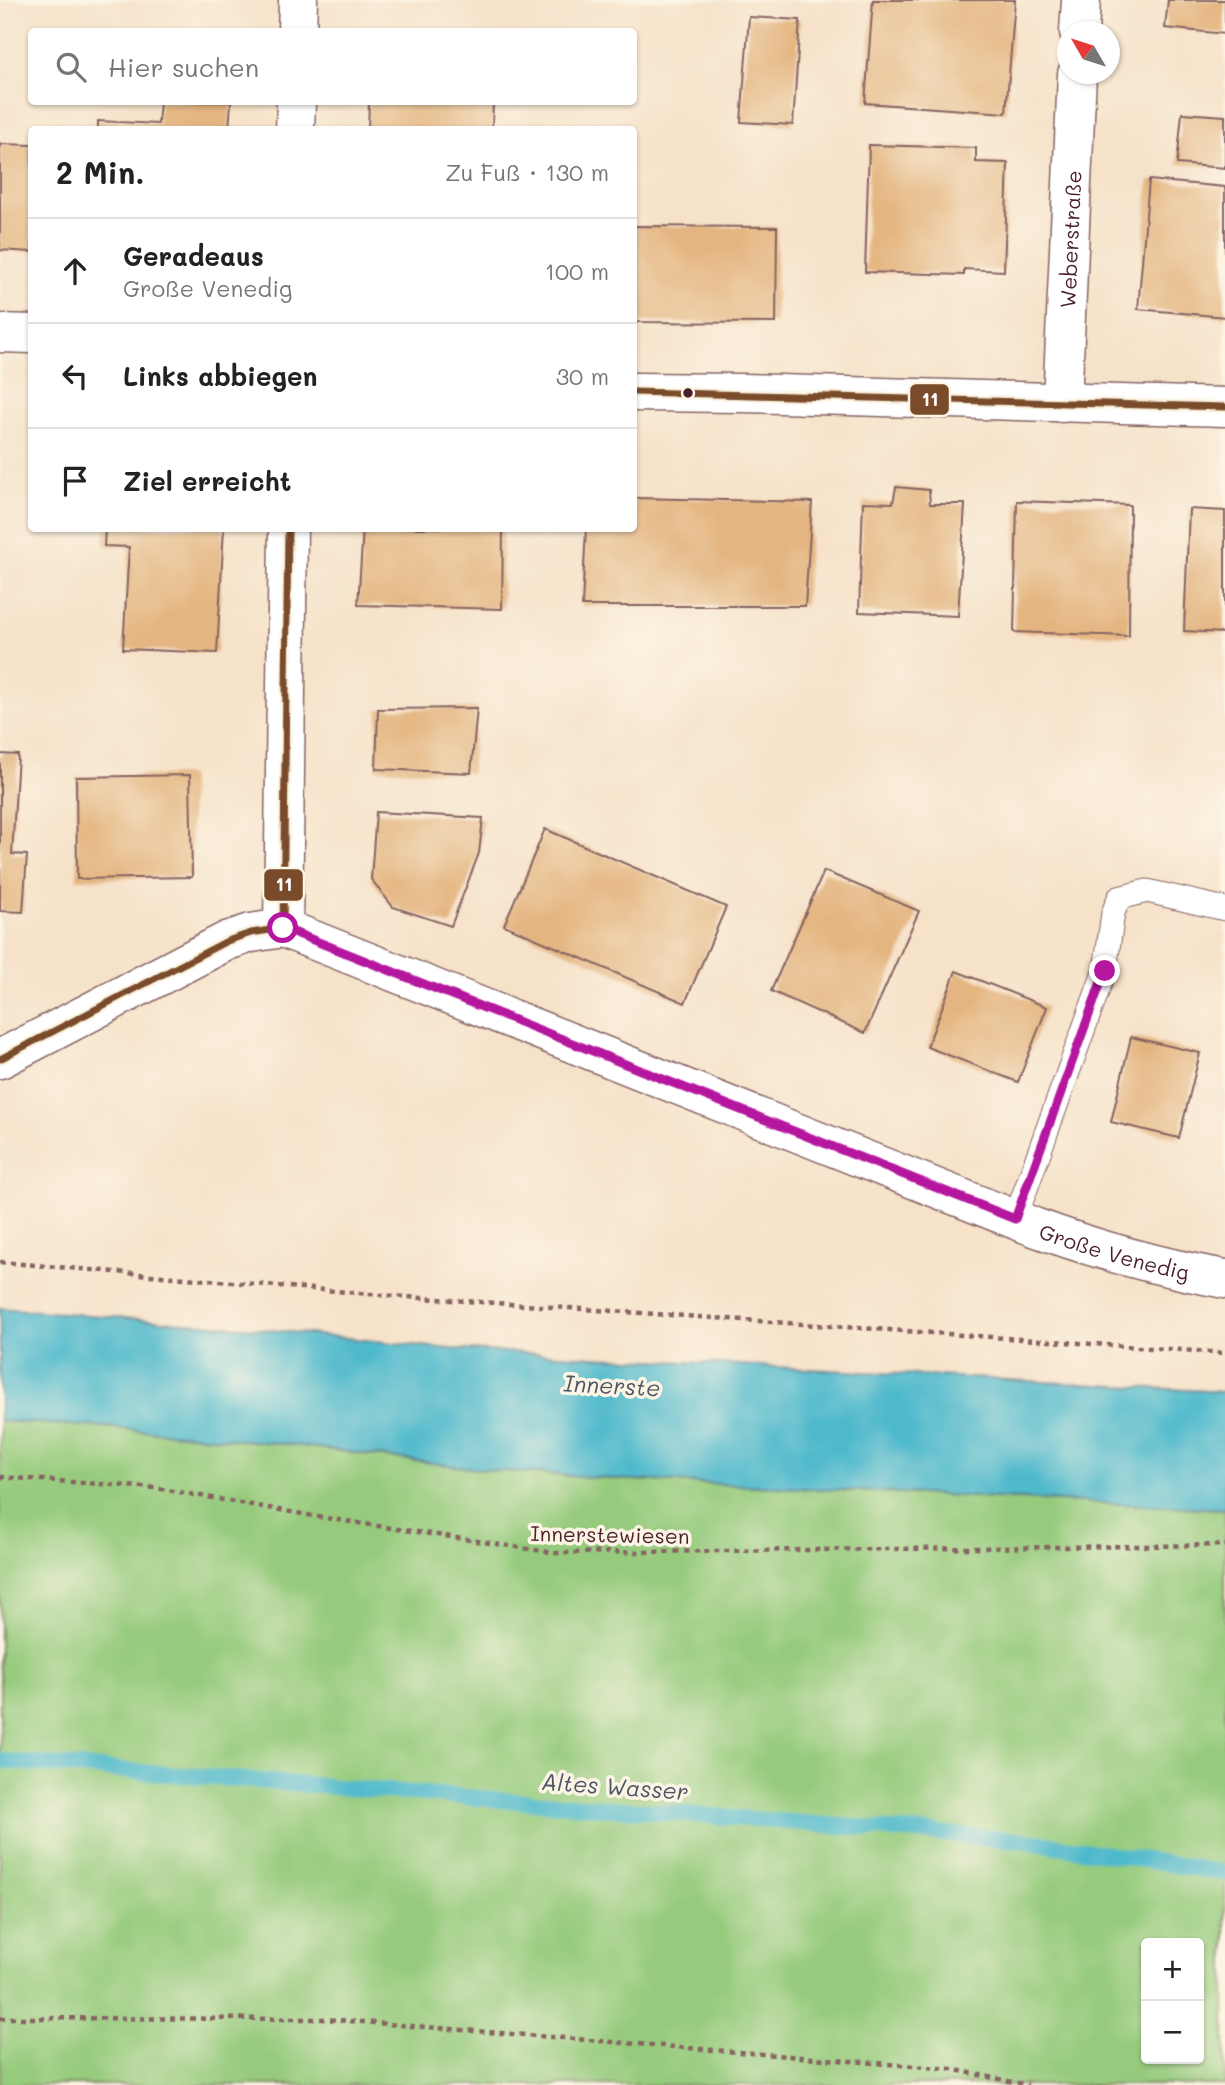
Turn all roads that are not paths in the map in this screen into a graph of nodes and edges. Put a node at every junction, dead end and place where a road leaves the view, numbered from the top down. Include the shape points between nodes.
1 (298, 0) edge
2 (1081, 0) edge
3 (1080, 21) edge
4 (298, 28) edge
5 (1077, 84) edge
6 (296, 105) edge
7 (295, 126) edge
8 (0, 332) edge
9 (28, 334) edge
10 (637, 393) edge
11 (1062, 403) junction
12 (1225, 407) edge
13 (288, 532) edge
14 (1225, 909) edge
15 (283, 928) junction
16 (0, 1059) edge
17 (1015, 1219) junction
18 (1225, 1279) edge

1 - 4 street
2 - 3 street
5 - 11 street, Weberstraße
6 - 7 street
8 - 9 street
10 - 11 street
11 - 12 street
13 - 15 street
14 - 17 lane via 1147,891 1119,898 1105,971
15 - 16 street via 227,941
15 - 17 street, Große Venedig
17 - 18 street, Große Venedig via 1086,1247

